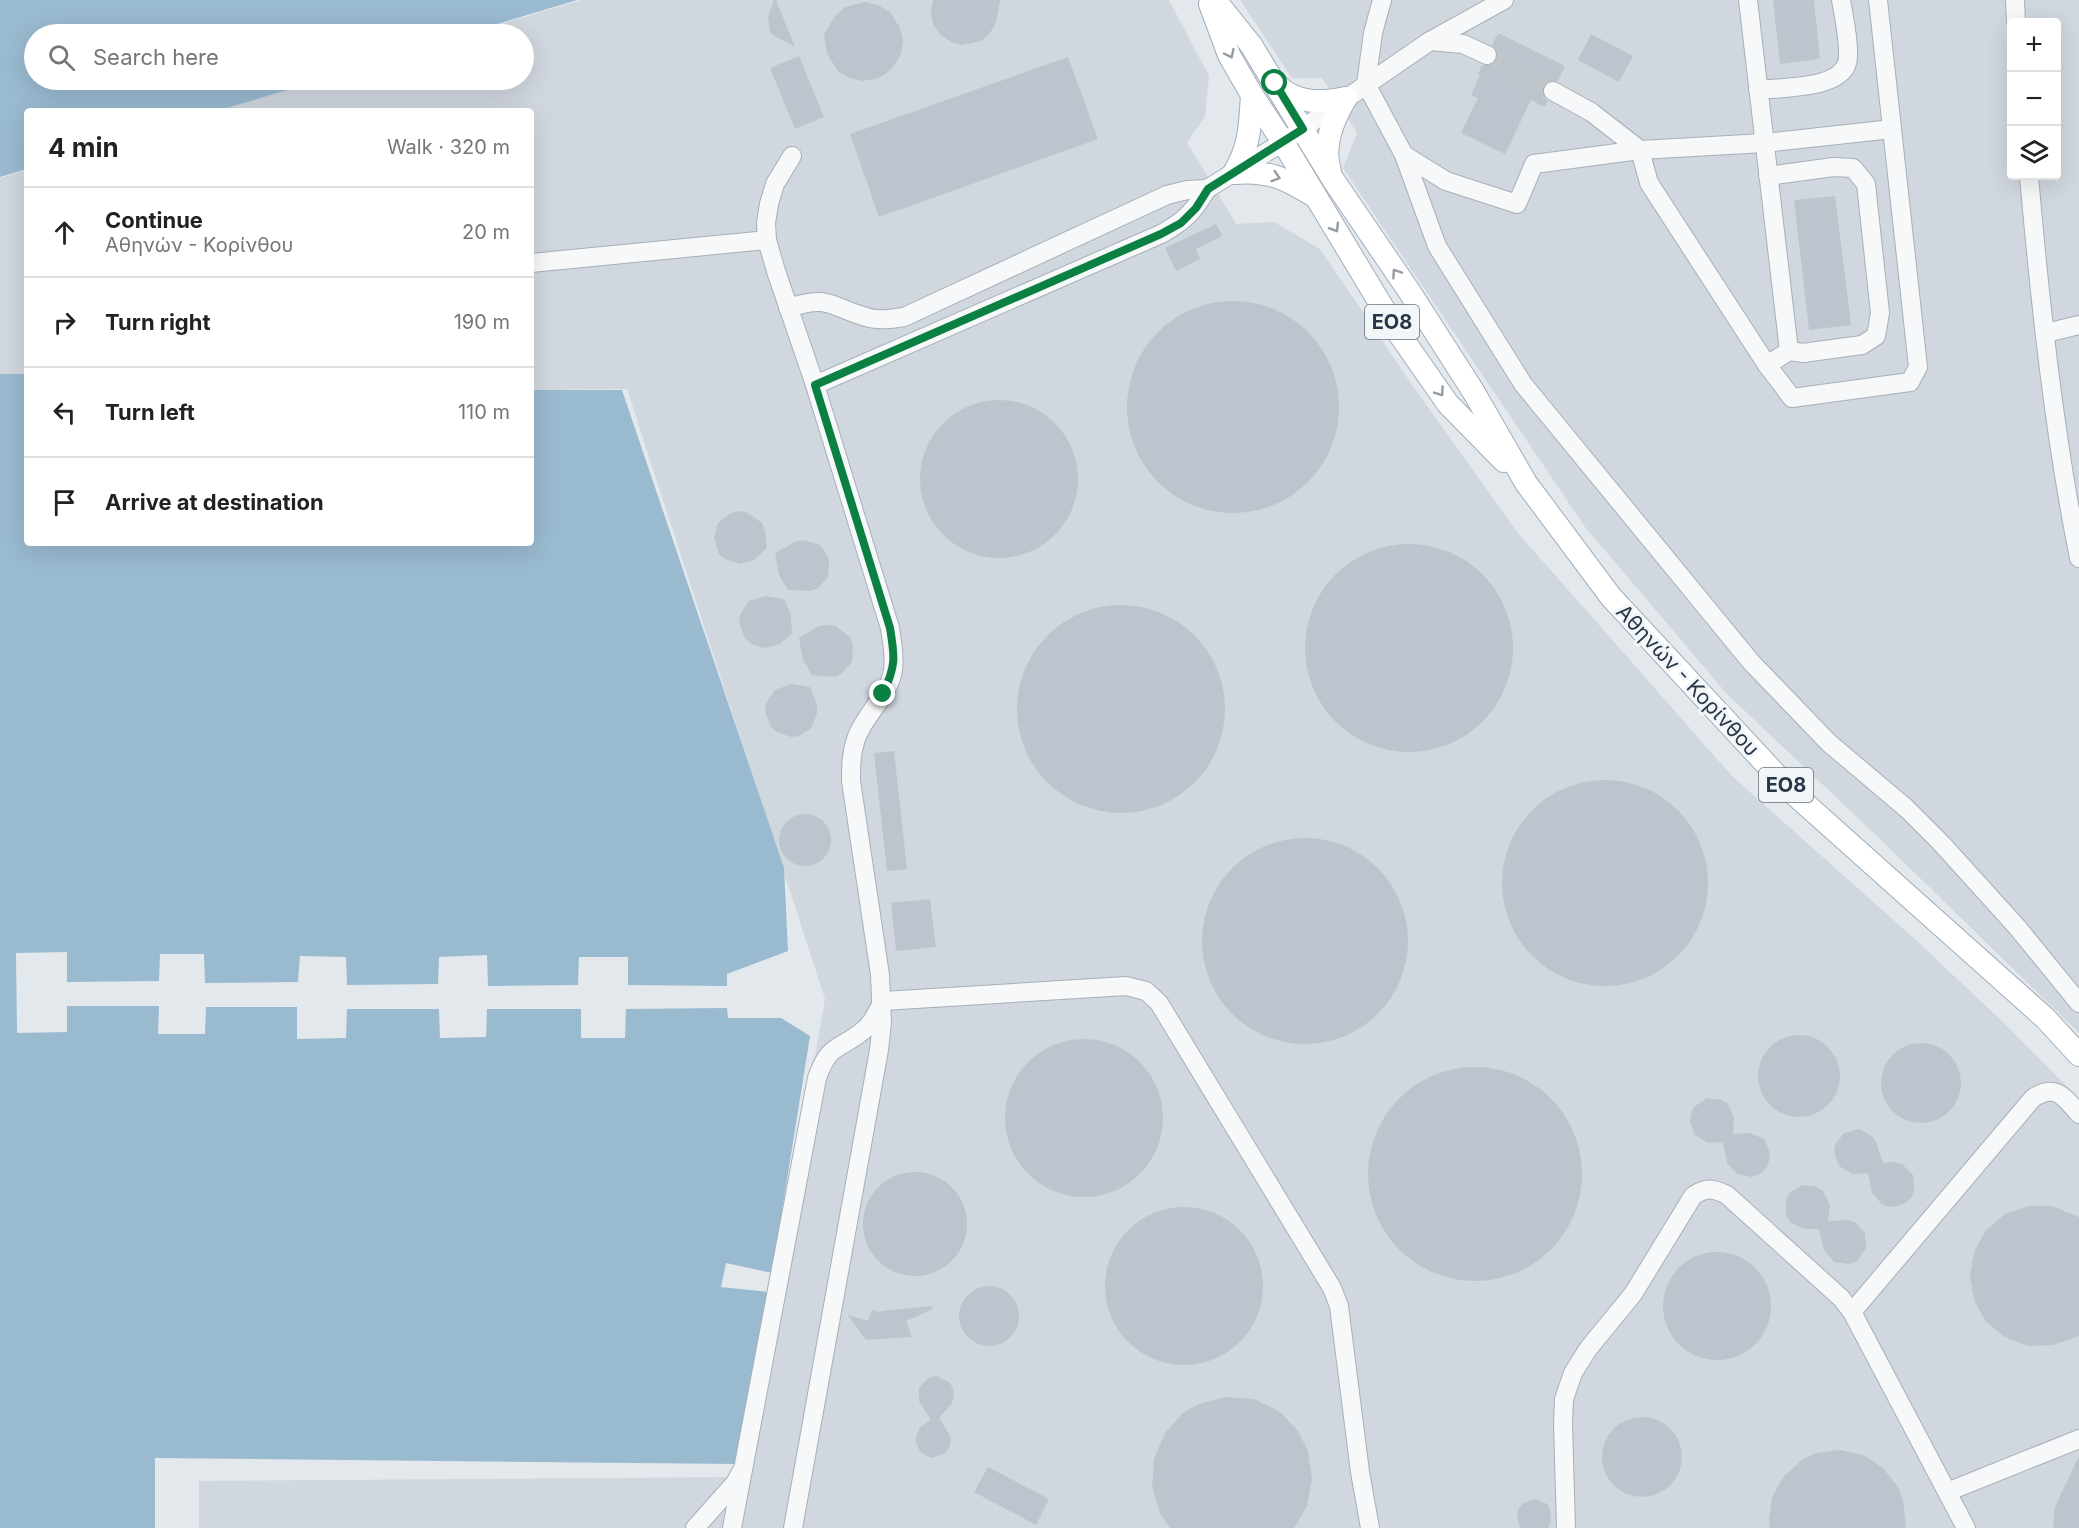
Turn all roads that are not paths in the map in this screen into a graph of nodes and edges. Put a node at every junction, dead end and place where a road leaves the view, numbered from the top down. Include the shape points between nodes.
1 (1209, 0) edge
2 (1215, 0) edge
3 (1382, 0) edge
4 (1504, 0) edge
5 (1748, 0) edge
6 (1841, 0) edge
7 (1878, 0) edge
8 (2015, 0) edge
9 (2016, 18) edge
10 (1430, 41) junction
11 (1487, 55) tunnel mouth
12 (1275, 83) junction
13 (1366, 84) junction
14 (1758, 90) junction
15 (1553, 91) tunnel mouth
16 (1252, 95) junction
17 (1346, 98) junction
18 (1303, 129) junction
19 (1892, 129) junction
20 (1283, 142) junction
21 (1764, 143) junction
22 (1641, 150) junction
23 (1404, 155) junction
24 (792, 156) dead end
25 (1234, 173) junction
26 (1768, 176) junction
27 (2029, 180) edge
28 (1334, 181) junction
29 (1208, 189) junction
30 (1315, 196) junction
31 (767, 240) junction
32 (534, 263) edge
33 (788, 308) junction
34 (2079, 325) edge
35 (2046, 333) junction
36 (1789, 351) junction
37 (1767, 365) junction
38 (815, 385) junction
39 (1526, 483) junction
40 (2079, 558) edge
41 (883, 1001) junction
42 (2079, 1003) edge
43 (2079, 1055) edge
44 (2079, 1114) edge
45 (1852, 1312) junction
46 (2079, 1439) edge
47 (747, 1457) junction
48 (1947, 1492) junction
49 (695, 1528) edge
50 (732, 1528) edge
51 (793, 1528) edge
52 (1370, 1528) edge
53 (1566, 1528) edge
54 (1966, 1528) edge

1 -> 16 main road, Αθηνών - Κορίνθου / ΕΟ8 via 1229,55
2 - 12 main road, Αθηνών - Κορίνθου / ΕΟ8
3 - 13 lane
4 - 10 lane
5 - 14 lane
6 - 14 lane via 1848,58 1844,72 1827,82
7 - 19 lane
8 - 9 lane
10 - 11 lane via 1463,45
10 - 13 lane
12 - 17 main road via 1287,95 1306,101
12 - 18 main road, Αθηνών - Κορίνθου / ΕΟ8
13 - 17 lane
13 - 23 lane
14 - 21 lane
15 - 22 lane via 1591,112
16 - 20 main road, Αθηνών - Κορίνθου / ΕΟ8
16 - 25 main road via 1249,138
17 - 18 lane
17 - 28 main road via 1328,137 1327,159
18 - 20 lane
18 - 28 main road, Αθηνών - Κορίνθου / ΕΟ8
19 - 21 lane
19 - 37 lane via 1918,367 1910,382 1792,398
20 - 25 lane
20 - 30 main road, Αθηνών - Κορίνθου / ΕΟ8
21 - 22 lane
21 - 26 lane
22 - 23 lane via 1533,164 1517,204 1446,181
22 - 37 lane via 1649,183
23 - 42 lane via 1437,246 1523,384 1751,662 1829,743 1941,843
24 - 31 lane via 775,184 769,204
25 - 29 lane
25 -> 30 main road via 1272,174
26 - 36 lane
26 - 36 lane via 1853,168 1866,184 1880,313 1876,336 1862,345 1803,353
27 - 35 lane
39 -> 28 main road, Αθηνών - Κορίνθου / ΕΟ8 via 1473,391
29 - 33 lane via 1167,195 904,317 866,318 829,302 814,301
29 - 38 lane via 1181,223 1161,234
30 -> 39 main road, Αθηνών - Κορίνθου / ΕΟ8 via 1395,328 1448,404
31 - 32 lane
31 - 33 lane
33 - 38 lane
34 - 35 lane
35 - 40 lane
36 - 37 lane
38 - 41 lane via 894,652 893,672 856,738 851,759
39 - 43 main road, Αθηνών - Κορίνθου / ΕΟ8 via 1611,597 1793,793 2045,1018
41 - 47 lane via 865,1029 832,1050 817,1078
41 - 51 lane via 879,1050
41 - 52 lane via 1126,986 1146,991 1159,1003 1332,1288 1339,1306
44 - 45 lane via 2054,1091 2033,1098
45 - 48 lane
45 - 53 lane via 1727,1195 1714,1188 1693,1196 1634,1294 1573,1373 1564,1399
46 - 48 lane
47 - 49 lane via 735,1483
47 - 50 lane
48 - 54 lane

